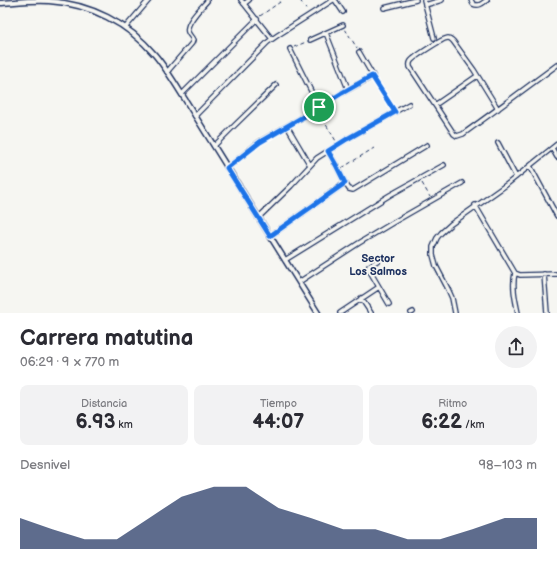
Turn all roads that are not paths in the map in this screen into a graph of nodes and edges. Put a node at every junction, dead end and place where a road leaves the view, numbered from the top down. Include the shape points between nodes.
1 (149, 0) edge
2 (241, 0) edge
3 (249, 0) edge
4 (334, 0) edge
5 (416, 0) edge
6 (424, 0) edge
7 (442, 0) edge
8 (471, 0) edge
9 (487, 0) edge
10 (207, 1) dead end
11 (0, 3) edge
12 (244, 4) junction
13 (425, 5) junction
14 (384, 8) dead end
15 (343, 12) dead end
16 (256, 19) junction
17 (343, 25) road end
18 (125, 28) junction
19 (326, 33) junction
20 (434, 38) dead end
21 (272, 39) junction
22 (310, 40) road end
23 (290, 49) road end
24 (360, 52) road end
25 (557, 65) edge
26 (167, 72) junction
27 (477, 76) junction
28 (276, 86) dead end
29 (348, 89) junction
30 (182, 94) junction
31 (410, 104) dead end
32 (435, 105) junction
33 (318, 108) junction
34 (498, 109) junction
35 (195, 116) junction
36 (287, 126) junction
37 (498, 143) dead end
38 (557, 144) edge
39 (427, 145) dead end
40 (214, 146) junction
41 (552, 148) junction
42 (328, 151) junction
43 (557, 157) edge
44 (310, 165) junction
45 (444, 165) dead end
46 (530, 166) junction
47 (227, 168) junction
48 (516, 177) junction
49 (345, 183) junction
50 (462, 184) dead end
51 (476, 205) junction
52 (557, 216) edge
53 (258, 218) junction
54 (270, 236) junction
55 (285, 260) junction
56 (377, 261) dead end
57 (515, 273) junction
58 (544, 274) junction
59 (557, 274) edge
60 (299, 282) junction
61 (379, 287) junction
62 (361, 298) junction
63 (389, 304) dead end
64 (318, 313) edge
65 (340, 313) edge
66 (371, 313) edge
67 (455, 313) edge
68 (518, 313) edge
69 (547, 313) edge

1 - 18 street
2 - 12 street
3 - 12 street
4 - 15 street
4 - 21 street
5 - 14 street
6 - 13 street
7 - 13 street
8 - 9 street via 477,6
10 - 26 street via 188,27 192,43
11 - 18 street via 68,3 100,13
12 - 16 street
13 - 20 street
16 - 21 street
16 - 30 street
17 - 19 street
18 - 26 street via 148,47
19 - 22 street
19 - 29 street
21 - 35 street
23 - 33 street
24 - 29 street via 372,76
25 - 34 street
26 - 30 street
27 - 32 street
27 - 32 street via 453,41 448,38 435,44 414,59 410,67
27 - 34 street
28 - 40 street
29 - 33 street
30 - 35 street
31 - 42 street
32 - 34 street via 457,136 464,134
33 - 36 street
35 - 40 street
36 - 44 street
36 - 47 street via 260,142
37 - 48 street
38 - 41 street
39 - 49 street via 356,189 351,190
40 - 47 street
41 - 43 street
41 - 46 street
42 - 44 street
42 - 49 street
44 - 53 street
45 - 55 street
46 - 48 street
46 - 52 street
47 - 53 street
48 - 51 street
49 - 54 street
50 - 60 street via 358,243
51 - 57 street
51 - 67 street via 446,228 437,238 432,252
53 - 54 street
54 - 55 street
55 - 60 street
56 - 61 street via 368,268
57 - 58 street
57 - 68 street via 513,282
58 - 59 street
58 - 69 street
60 - 64 street
61 - 62 street
61 - 63 street
62 - 65 street
62 - 66 street

